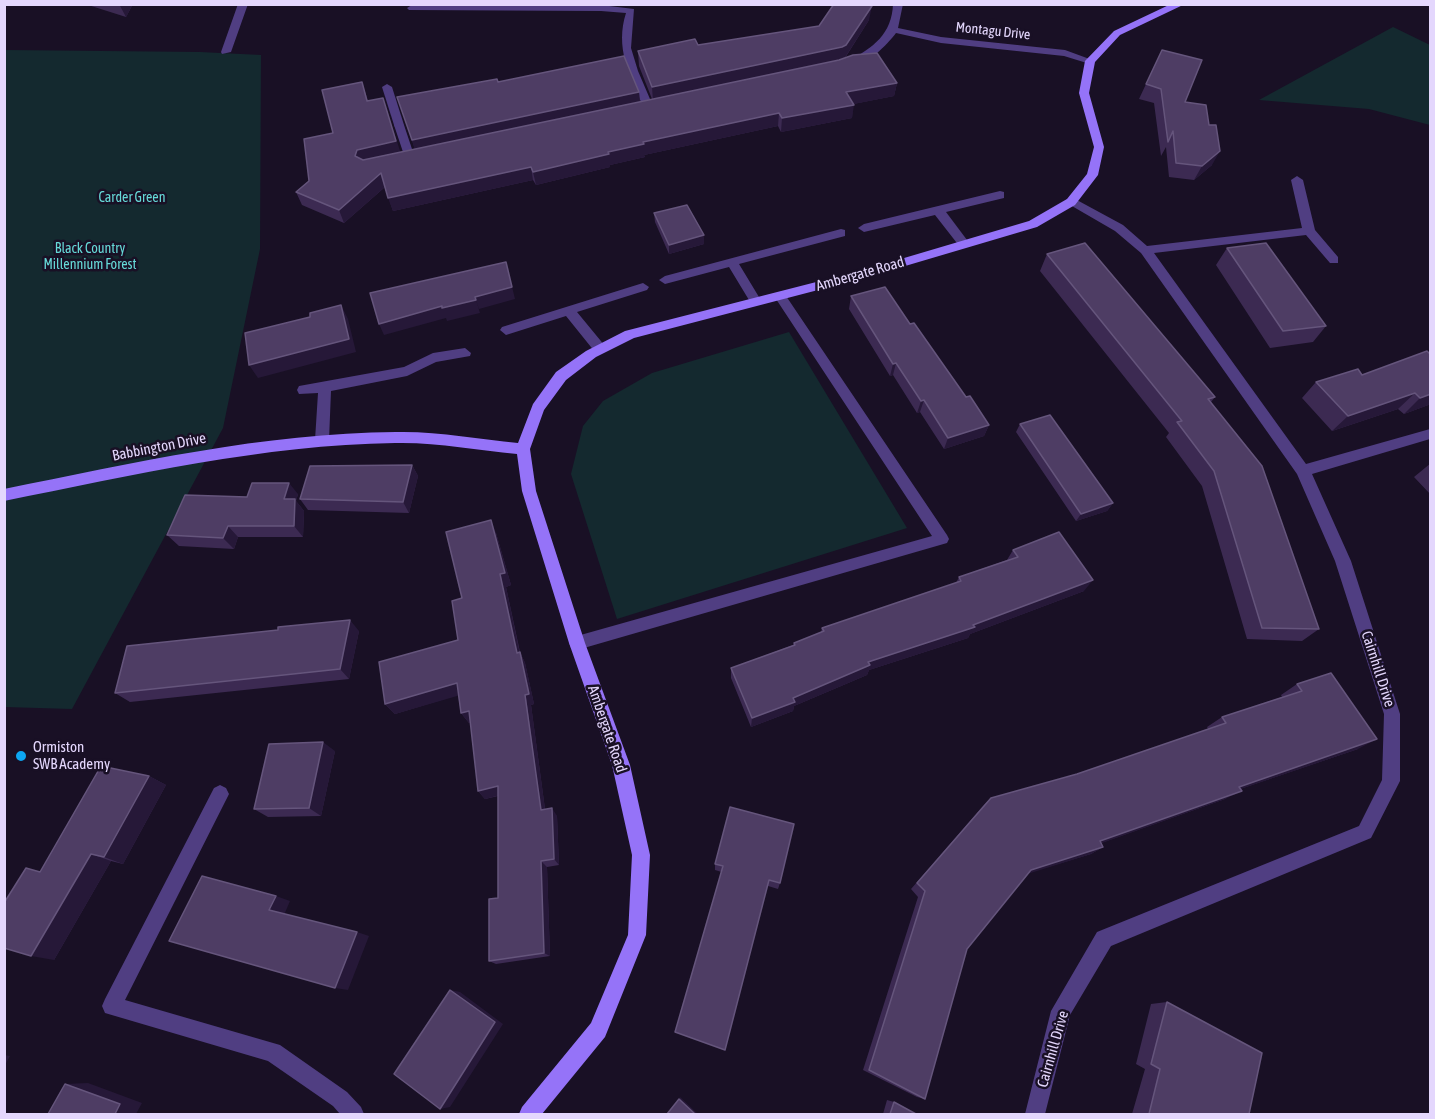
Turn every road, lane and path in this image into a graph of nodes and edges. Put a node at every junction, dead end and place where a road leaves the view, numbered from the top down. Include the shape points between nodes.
1 (243, 4) edge
2 (898, 4) edge
3 (1181, 4) edge
4 (473, 6) edge
5 (412, 8) dead end
6 (634, 8) edge
7 (894, 30) junction
8 (226, 52) dead end
9 (1090, 61) junction
10 (842, 66) edge
11 (387, 87) dead end
12 (660, 104) edge
13 (648, 106) junction
14 (637, 108) edge
15 (410, 158) edge
16 (1298, 180) dead end
17 (1000, 195) dead end
18 (1071, 202) junction
19 (938, 210) junction
20 (864, 228) dead end
21 (1309, 231) junction
22 (841, 233) dead end
23 (964, 244) junction
24 (1145, 250) junction
25 (1334, 260) dead end
26 (732, 262) junction
27 (665, 280) dead end
28 (643, 287) dead end
29 (780, 296) junction
30 (756, 302) junction
31 (569, 310) junction
32 (506, 330) dead end
33 (600, 350) junction
34 (465, 353) dead end
35 (326, 386) junction
36 (304, 390) dead end
37 (1431, 434) edge
38 (322, 440) junction
39 (523, 449) junction
40 (1303, 471) junction
41 (4, 495) edge
42 (577, 643) junction
43 (220, 794) dead end
44 (354, 1114) edge
45 (529, 1114) edge
46 (1035, 1114) edge

1 - 8 street
2 - 7 street
3 - 9 street via 1117,33
4 - 5 street
4 - 6 street
6 - 13 street via 625,33 627,57
7 - 9 street, Montagu Drive via 941,40 1065,53
7 - 10 street via 870,53
9 - 18 street, Ambergate Road via 1084,93 1099,147 1092,175
11 - 15 street
12 - 13 street
13 - 14 street
16 - 21 street
17 - 19 street
18 - 23 street, Ambergate Road via 1033,224
18 - 24 street, Cairnhill Drive via 1119,228
19 - 20 street
19 - 23 street
21 - 24 street
21 - 25 street
22 - 26 street
23 - 29 street, Ambergate Road
24 - 40 street, Cairnhill Drive
26 - 27 street
26 - 30 street
28 - 31 street
29 - 30 street, Ambergate Road
29 - 42 street via 942,539
30 - 33 street, Ambergate Road via 630,334
31 - 32 street
31 - 33 street
33 - 39 street, Ambergate Road via 561,376 538,408
34 - 35 street via 433,358 407,371
35 - 36 street
35 - 38 street
37 - 40 street
38 - 39 street, Babbington Drive via 399,437
38 - 41 street, Babbington Drive via 206,454
39 - 42 street, Ambergate Road via 530,491
40 - 46 street, Cairnhill Drive via 1343,561 1392,714 1391,781 1365,831 1104,939 1061,1011
42 - 45 street, Ambergate Road via 621,765 641,855 637,935 598,1030
43 - 44 street via 112,1006 273,1052 340,1099

